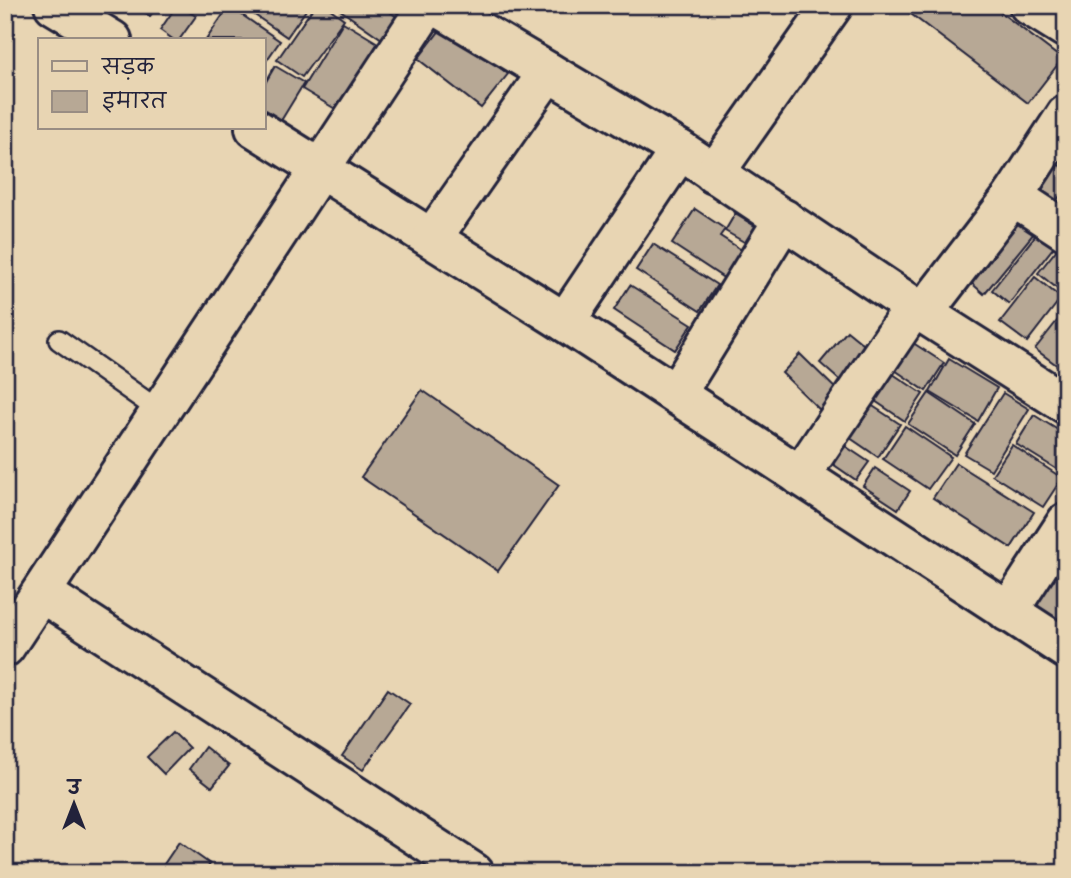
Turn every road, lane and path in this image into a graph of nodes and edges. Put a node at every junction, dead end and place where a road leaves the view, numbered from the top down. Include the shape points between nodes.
1 (833, 5) edge
2 (1029, 5) edge
3 (56, 6) edge
4 (422, 8) edge
5 (1066, 28) edge
6 (109, 38) edge
7 (548, 72) junction
8 (1066, 116) edge
9 (258, 130) edge
10 (680, 150) junction
11 (321, 169) junction
12 (714, 174) junction
13 (1013, 196) junction
14 (784, 219) junction
15 (1066, 231) edge
16 (432, 238) junction
17 (919, 310) junction
18 (565, 322) junction
19 (59, 340) dead end
20 (676, 394) junction
21 (1066, 404) edge
22 (161, 412) junction
23 (800, 476) junction
24 (1066, 523) edge
25 (42, 593) junction
26 (1008, 612) junction
27 (5, 647) edge
28 (1066, 649) edge
29 (474, 873) edge

1 - 12 street
2 - 5 street
3 - 6 street
4 - 7 street
4 - 11 street
7 - 10 street
7 - 16 street
8 - 13 street
9 - 11 street
10 - 12 street
10 - 18 street
11 - 16 street
11 - 22 street
12 - 14 street
13 - 15 street
13 - 17 street
14 - 17 street
14 - 20 street
16 - 18 street
17 - 21 street
17 - 23 street
18 - 20 street
19 - 22 lane
20 - 23 street
22 - 25 street
23 - 26 street
24 - 26 street
25 - 27 street
25 - 29 street
26 - 28 street

